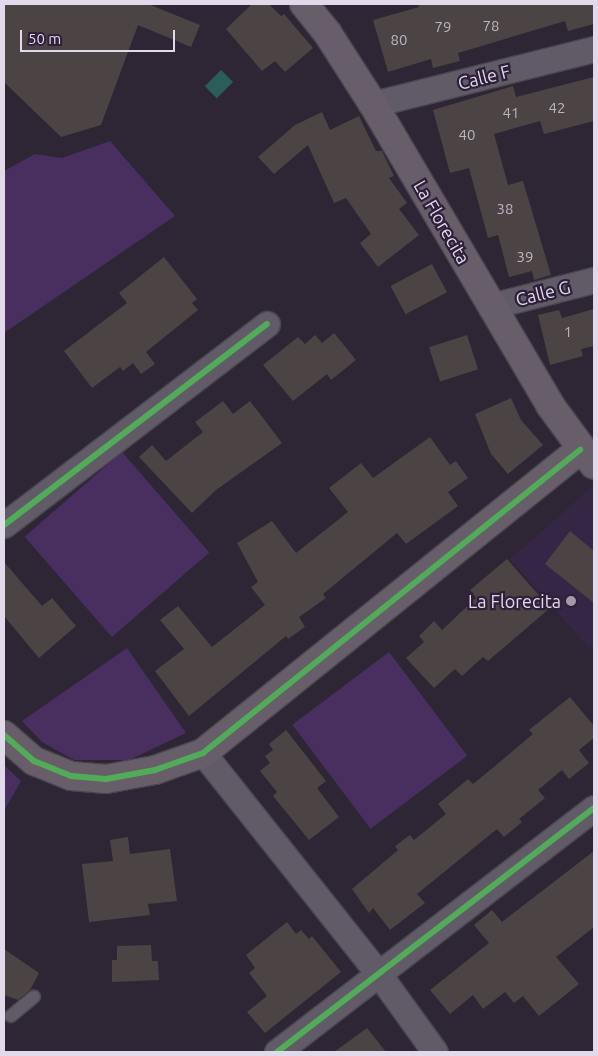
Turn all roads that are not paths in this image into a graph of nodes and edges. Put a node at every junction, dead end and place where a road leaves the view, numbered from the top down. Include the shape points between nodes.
1 (304, 4) edge
2 (594, 49) edge
3 (373, 104) junction
4 (594, 280) edge
5 (491, 306) junction
6 (267, 324) dead end
7 (587, 457) edge
8 (4, 525) edge
9 (4, 736) edge
10 (203, 753) junction
11 (594, 808) edge
12 (378, 974) junction
13 (34, 997) dead end
14 (11, 1016) dead end
15 (277, 1052) edge
16 (435, 1052) edge

1 - 3 street, La Florecita via 328,34
2 - 3 street, Calle F
3 - 5 street, La Florecita
4 - 5 street, Calle G
5 - 7 street, La Florecita
6 - 8 street
7 - 10 street
9 - 10 street via 34,761 71,776 106,779 155,770
10 - 12 street
11 - 12 street
12 - 15 street
12 - 16 street
13 - 14 lane

